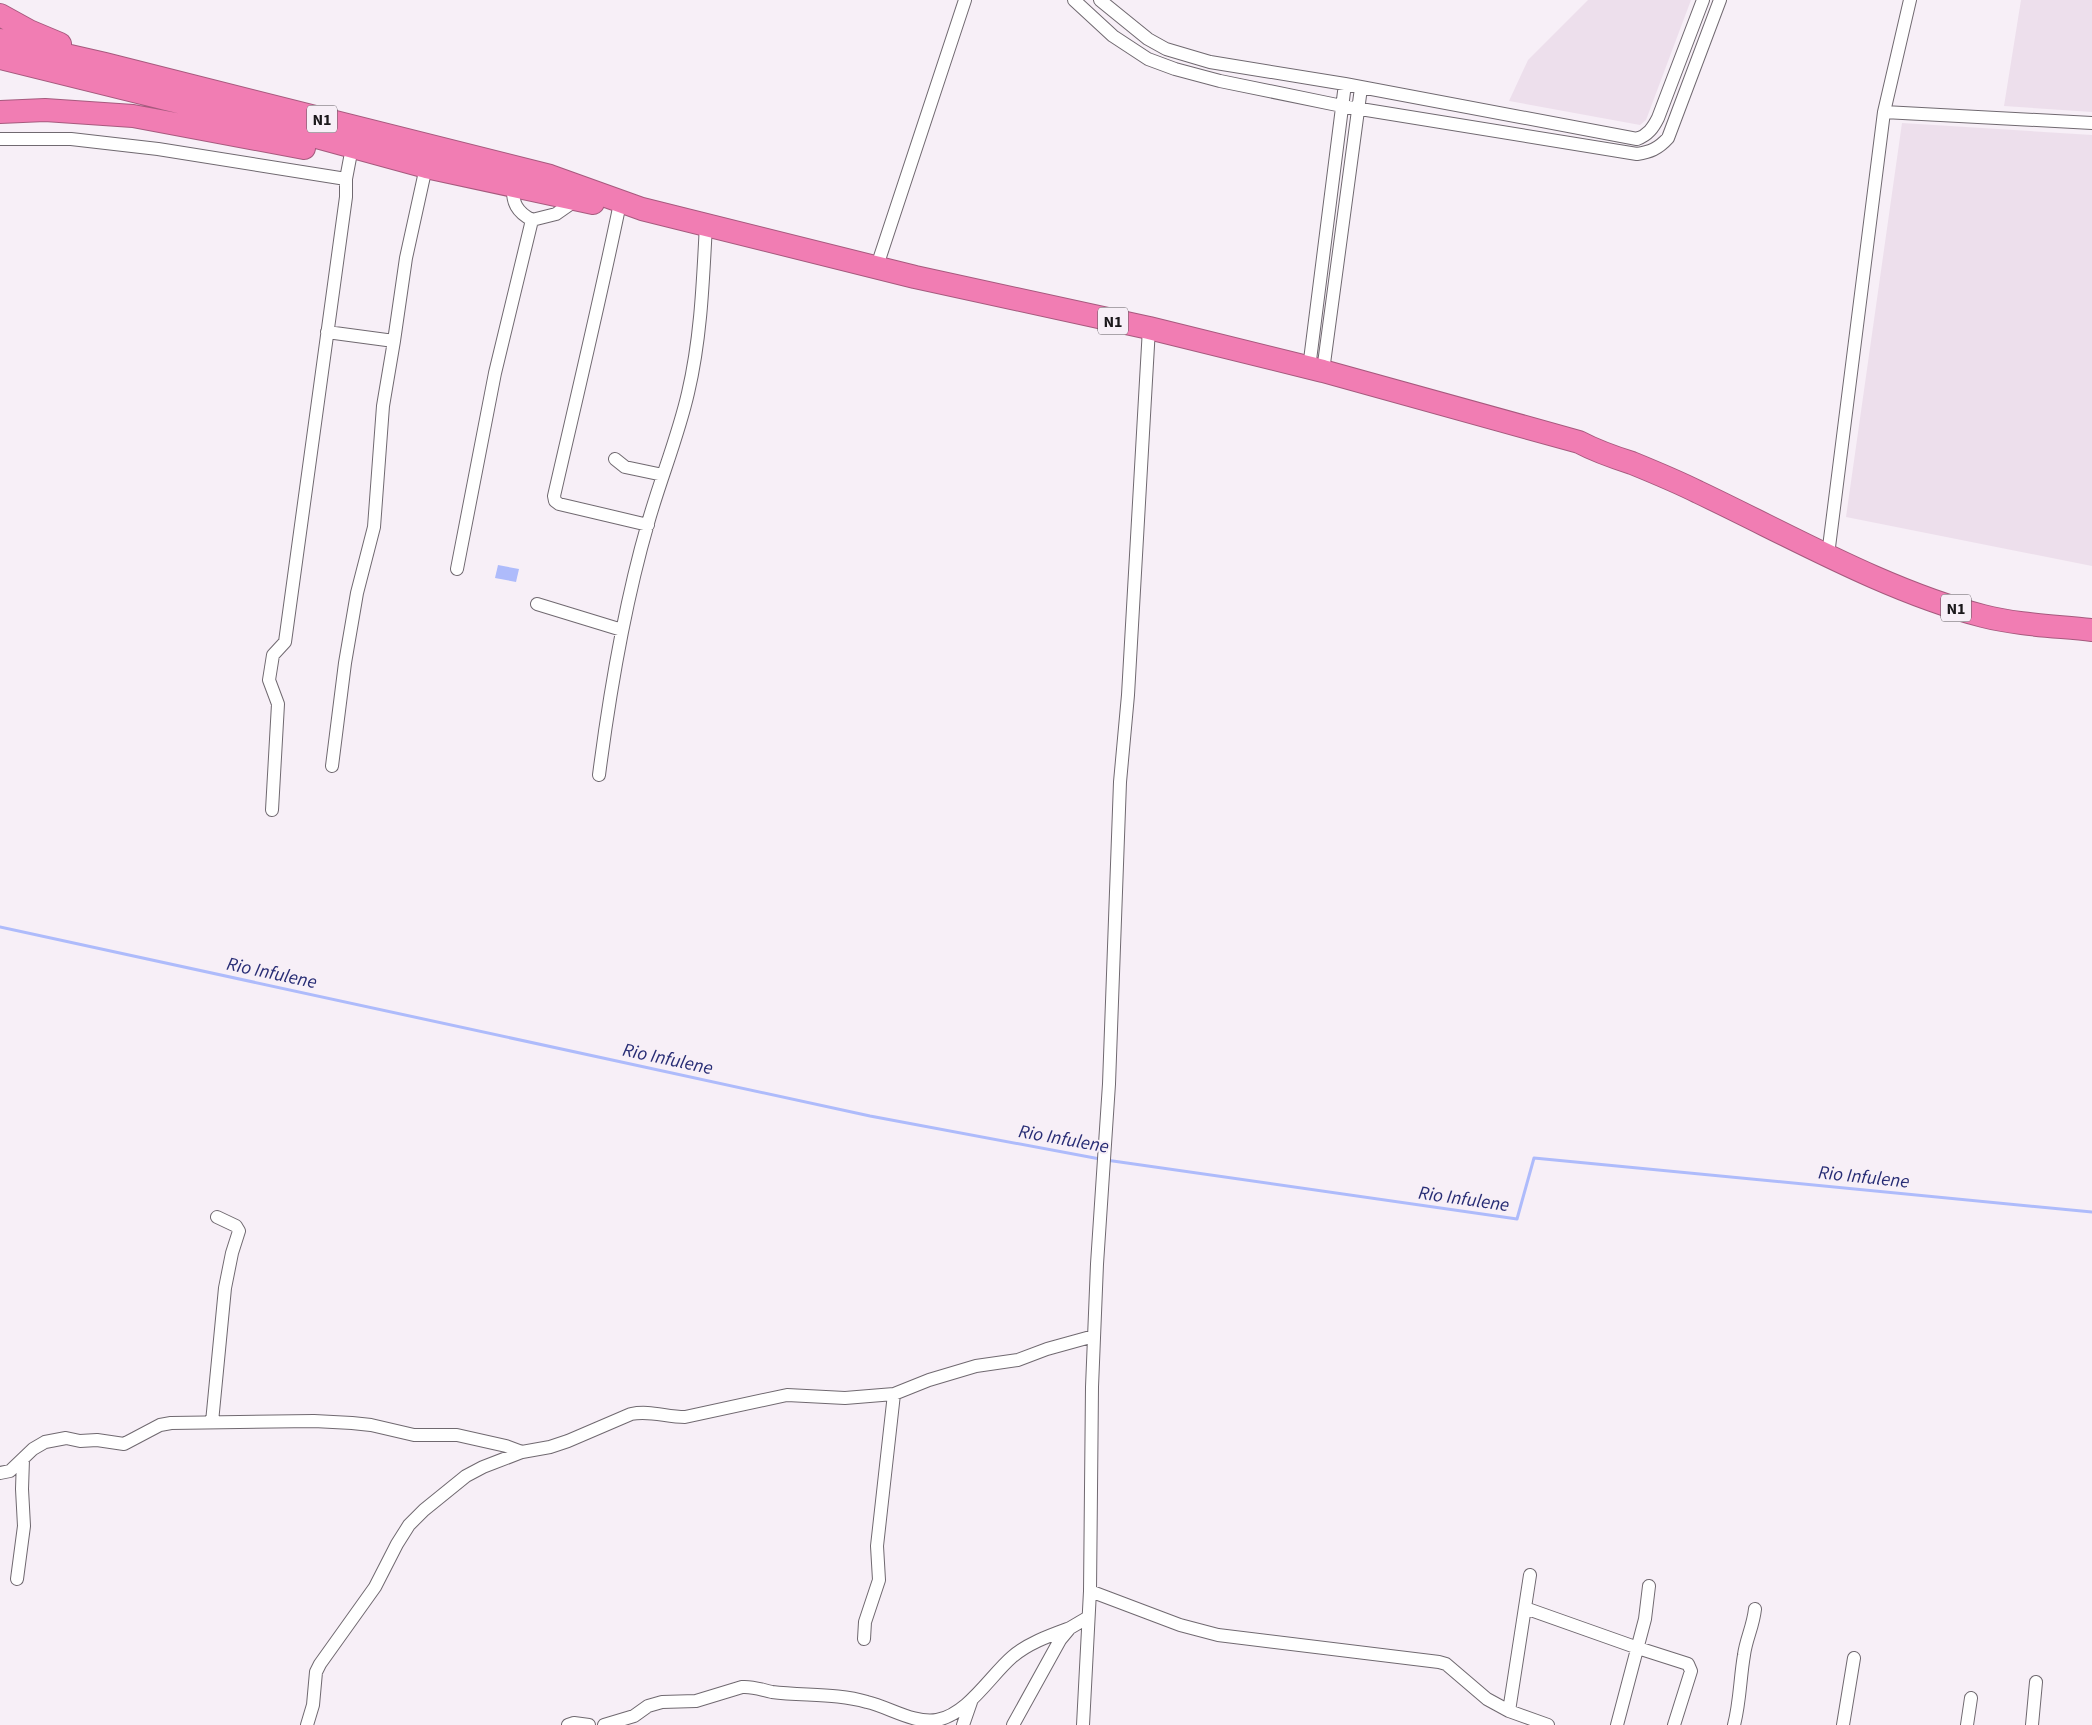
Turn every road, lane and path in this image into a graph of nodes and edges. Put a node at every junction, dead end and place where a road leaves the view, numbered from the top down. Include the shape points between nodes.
1 (966, 0) edge
2 (1074, 0) edge
3 (1100, 0) edge
4 (1703, 0) edge
5 (1720, 0) edge
6 (1910, 0) edge
7 (0, 15) edge
8 (0, 40) edge
9 (0, 58) edge
10 (104, 64) junction
11 (1345, 84) junction
12 (1361, 88) junction
13 (1342, 106) junction
14 (1359, 108) junction
15 (0, 112) edge
16 (1884, 112) junction
17 (2092, 123) edge
18 (0, 139) edge
19 (350, 158) junction
20 (423, 166) junction
21 (346, 179) junction
22 (513, 186) junction
23 (576, 200) junction
24 (619, 208) junction
25 (642, 209) junction
26 (532, 220) junction
27 (706, 224) junction
28 (877, 266) junction
29 (1149, 328) junction
30 (328, 332) junction
31 (394, 341) junction
32 (1316, 370) junction
33 (615, 460) dead end
34 (663, 475) junction
35 (648, 525) junction
36 (1828, 556) junction
37 (457, 569) dead end
38 (537, 604) dead end
39 (622, 630) junction
40 (2092, 630) edge
41 (332, 766) dead end
42 (599, 775) dead end
43 (272, 810) dead end
44 (217, 1218) dead end
45 (1094, 1336) junction
46 (894, 1394) junction
47 (212, 1422) junction
48 (522, 1452) junction
49 (23, 1459) junction
50 (0, 1474) edge
51 (1530, 1575) dead end
52 (17, 1579) dead end
53 (1649, 1586) dead end
54 (1090, 1591) junction
55 (1525, 1608) junction
56 (1755, 1609) dead end
57 (1087, 1618) junction
58 (1070, 1628) junction
59 (864, 1639) dead end
60 (1638, 1648) junction
61 (1854, 1658) dead end
62 (2036, 1682) dead end
63 (1971, 1698) dead end
64 (971, 1702) junction
65 (1509, 1711) junction
66 (940, 1722) edge
67 (307, 1725) edge
68 (568, 1725) edge
69 (589, 1725) edge
70 (604, 1725) edge
71 (963, 1725) edge
72 (1013, 1725) edge
73 (1083, 1725) edge
74 (1548, 1725) edge
75 (1616, 1725) edge
76 (1674, 1725) edge
77 (1734, 1725) edge
78 (1843, 1725) edge
79 (1967, 1725) edge
80 (2032, 1725) edge

1 - 28 street
2 - 13 street via 1113,36 1148,59 1220,81
3 - 11 street via 1132,28 1166,49 1218,64
4 - 12 street via 1658,118 1645,136 1637,139
5 - 14 street via 1674,126 1668,138 1649,152 1625,153
6 - 16 street
7 - 10 highway
8 - 10 highway, N1
9 - 20 highway, N1
10 - 25 highway, N1 via 550,176
11 - 12 street
11 - 13 street
12 - 14 street
13 - 14 street
13 - 32 street
14 - 32 street
15 - 19 highway via 45,110 133,116
16 - 17 street
16 - 36 street
18 - 21 street via 71,139 158,149
19 - 20 highway via 393,166
19 - 21 street
20 - 22 highway, N1
20 - 31 street
21 - 30 street
22 - 23 highway, N1
22 - 26 street via 512,196 517,208
23 - 24 highway, N1
23 - 26 street via 556,214
24 - 25 highway, N1
24 - 35 street via 554,496 559,504
25 - 27 highway, N1
26 - 37 street via 495,373
27 - 28 highway, N1
27 - 34 street via 701,310 688,393
28 - 29 highway, N1
29 - 32 highway, N1
29 - 45 street via 1120,782 1109,1084
30 - 31 street
30 - 43 street via 285,642 273,654 269,680 278,704
31 - 41 street via 382,406 374,527 357,593
32 - 36 highway, N1 via 1589,447 1667,477
33 - 34 street via 625,467
34 - 35 street
35 - 39 street
36 - 40 highway, N1 via 1961,610 2012,621
38 - 39 street
39 - 42 street
44 - 47 street via 236,1226 239,1231 225,1288
45 - 46 street via 1018,1360 976,1366
45 - 54 street
46 - 48 street via 845,1398 787,1395 685,1418 642,1412 550,1447
46 - 59 street via 877,1546 879,1580 865,1622
47 - 48 street via 352,1423 414,1435 457,1435
47 - 49 street via 160,1425 124,1444 60,1438 45,1442
48 - 67 street via 466,1476 409,1525 375,1587 316,1672
49 - 50 street via 10,1471
49 - 52 street via 24,1526
51 - 55 street
53 - 60 street
54 - 57 street
54 - 65 street via 1180,1625 1218,1635 1446,1664 1486,1699
55 - 60 street
55 - 65 street
56 - 77 street via 1744,1654
57 - 58 street
57 - 73 street
58 - 64 street via 1045,1637 1013,1656
58 - 72 street via 1060,1640
60 - 75 street
60 - 76 street via 1690,1666
61 - 78 street
62 - 80 street
63 - 79 street
64 - 66 street
64 - 71 street
65 - 74 street
66 - 70 street via 906,1716 854,1698 742,1687 696,1701 662,1702 648,1706 634,1716
68 - 69 street

